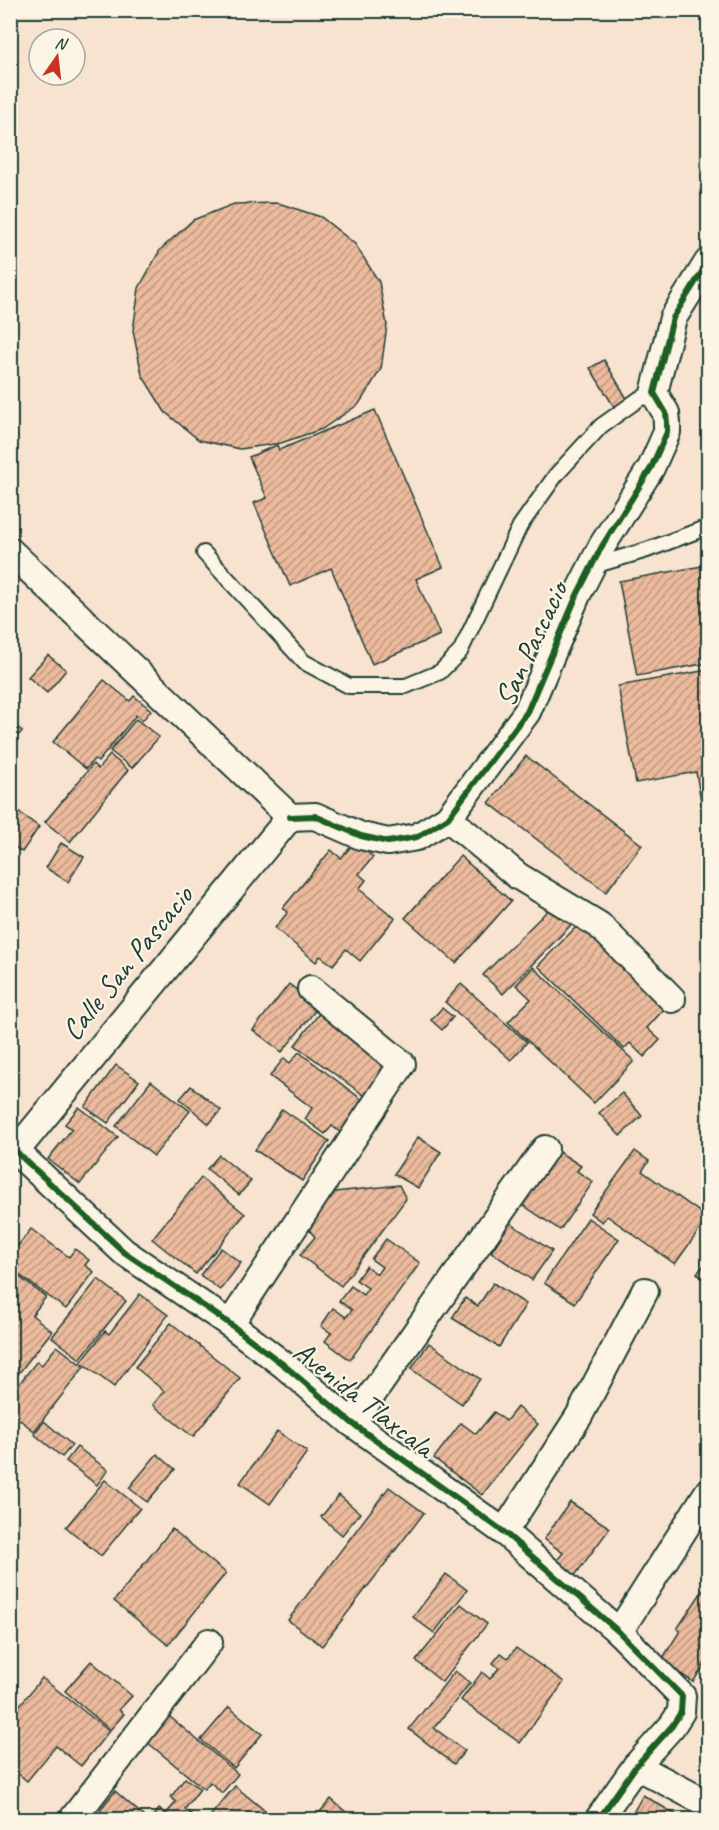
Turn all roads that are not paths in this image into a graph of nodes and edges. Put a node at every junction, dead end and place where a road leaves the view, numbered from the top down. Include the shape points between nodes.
1 (708, 262) edge
2 (654, 393) junction
3 (708, 528) edge
4 (10, 551) edge
5 (204, 553) dead end
6 (593, 566) junction
7 (290, 817) junction
8 (448, 818) junction
9 (311, 989) dead end
10 (672, 999) dead end
11 (13, 1148) edge
12 (544, 1149) dead end
13 (645, 1291) dead end
14 (230, 1324) junction
15 (352, 1423) junction
16 (708, 1492) edge
17 (504, 1532) junction
18 (619, 1632) junction
19 (209, 1642) dead end
20 (636, 1766) junction
21 (708, 1804) edge
22 (72, 1820) edge
23 (598, 1820) edge

1 - 2 street via 673,318
2 - 5 lane via 600,426 556,476 520,526 460,652 440,672 406,686 349,686 304,663
2 - 6 street, San Pascacio via 666,413 667,432 651,468
3 - 6 lane
4 - 7 street
6 - 8 street, San Pascacio via 527,712
7 - 8 street, San Pascacio via 315,816 361,836 388,842 417,837
7 - 11 street, Calle San Pascacio
8 - 10 street via 518,876 599,925
9 - 14 street via 402,1064
11 - 14 street, Avenida Tlaxcala via 124,1252
12 - 15 street
13 - 17 street via 579,1416
14 - 15 street, Avenida Tlaxcala
15 - 17 street, Avenida Tlaxcala
16 - 18 street
17 - 18 street, Avenida Tlaxcala
18 - 20 street, Avenida Tlaxcala via 682,1696 681,1712 672,1726
19 - 22 street
20 - 21 street
20 - 23 street

